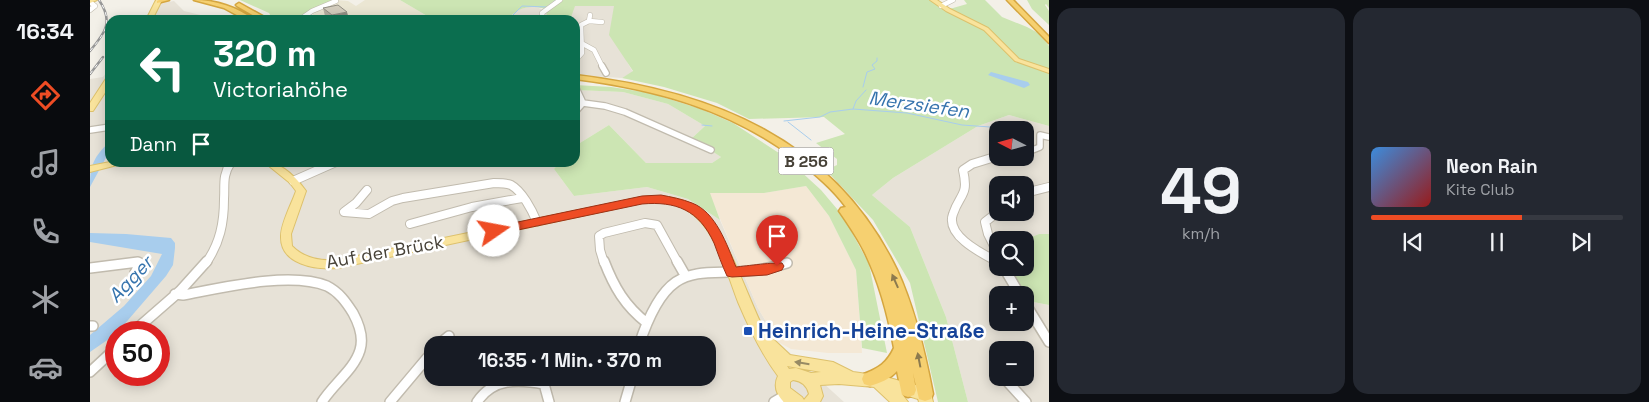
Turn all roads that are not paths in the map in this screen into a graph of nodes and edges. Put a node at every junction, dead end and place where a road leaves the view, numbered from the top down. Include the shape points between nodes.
1 (94, 0) edge
2 (166, 0) edge
3 (197, 0) edge
4 (208, 0) edge
5 (220, 0) edge
6 (560, 0) edge
7 (933, 0) edge
8 (952, 0) edge
9 (1010, 0) edge
10 (1016, 0) edge
11 (90, 1) edge
12 (159, 1) edge
13 (190, 1) edge
14 (336, 1) edge
15 (941, 6) junction
16 (90, 10) edge
17 (152, 15) edge
18 (231, 15) edge
19 (241, 15) edge
20 (249, 15) edge
21 (259, 15) edge
22 (307, 15) edge
23 (541, 15) edge
24 (602, 22) dead end
25 (1028, 26) dead end
26 (1049, 31) edge
27 (1049, 42) edge
28 (583, 44) junction
29 (580, 55) edge
30 (1049, 71) edge
31 (606, 73) dead end
32 (580, 79) edge
33 (624, 84) junction
34 (105, 88) edge
35 (580, 96) edge
36 (580, 102) edge
37 (583, 102) junction
38 (580, 106) edge
39 (90, 109) edge
40 (641, 117) junction
41 (657, 121) dead end
42 (105, 128) edge
43 (90, 130) edge
44 (1049, 137) edge
45 (711, 150) dead end
46 (1034, 150) edge
47 (989, 159) edge
48 (105, 166) edge
49 (228, 167) edge
50 (275, 167) edge
51 (325, 167) edge
52 (90, 169) edge
53 (293, 181) junction
54 (1049, 187) edge
55 (367, 190) dead end
56 (1034, 190) edge
57 (522, 198) junction
58 (989, 219) edge
59 (537, 222) junction
60 (410, 224) dead end
61 (989, 236) edge
62 (989, 257) edge
63 (787, 263) dead end
64 (90, 268) edge
65 (732, 272) junction
66 (135, 273) dead end
67 (685, 275) junction
68 (175, 294) junction
69 (1034, 318) edge
70 (145, 321) edge
71 (647, 322) junction
72 (758, 332) junction
73 (642, 336) edge
74 (1049, 342) edge
75 (901, 346) junction
76 (105, 358) edge
77 (424, 362) edge
78 (90, 372) edge
79 (786, 376) junction
80 (848, 376) junction
81 (809, 380) junction
82 (870, 380) junction
83 (630, 386) edge
84 (1011, 386) edge
85 (906, 398) edge
86 (925, 398) edge
87 (786, 400) edge
88 (322, 402) edge
89 (390, 402) edge
90 (477, 402) edge
91 (549, 402) edge
92 (625, 402) edge
93 (810, 402) edge
94 (1026, 402) edge

1 - 11 main road
2 - 12 highway
3 - 19 highway
4 - 20 highway
5 - 21 highway
6 - 23 street
7 - 15 main road
8 - 15 street
9 - 27 highway
10 - 26 highway
11 - 16 street via 95,6
12 - 17 main road
13 - 18 highway
14 - 22 street
15 - 30 main road via 986,29 1017,60
24 - 28 street via 590,18 581,25
25 - 27 highway
28 - 29 street
28 - 31 street via 594,50
32 - 33 highway, B 256
33 - 75 highway, B 256 via 678,99 734,122 778,148 823,185 849,215 869,249 884,283
86 -> 33 highway, B 256 via 911,327 898,290 871,234 844,198 812,166 761,130 721,110 674,94
34 - 39 main road
35 - 37 street
36 - 37 street
37 - 38 street
37 - 40 street
40 - 41 street
40 - 45 street via 664,131
42 - 43 street
44 - 46 street via 1040,135 1040,147
47 - 62 street via 963,170 967,186 952,217 957,234
48 - 52 main road
49 - 68 street via 224,173 226,194 219,241 202,268
50 - 53 main road
51 - 53 street
53 - 59 main road, Auf der Brück via 301,195 285,242 290,252 310,262 338,264
54 - 56 street
55 - 57 street via 344,212 369,214 403,198 494,183 511,185
57 - 59 street
57 - 60 street via 472,207
58 - 61 street via 985,222
59 - 65 main road, Auf der Brück via 642,200 670,200 689,206 704,216 719,240
63 - 65 street via 767,270
64 - 66 street via 138,262
65 - 67 street
65 - 72 main road, Auf der Brück
67 - 71 street via 670,285
67 - 71 street via 657,225 646,223 599,236 598,246 619,294 625,304
68 - 70 street
68 - 88 street via 183,296 258,282 300,281 322,285 340,294 359,323 362,340 358,357
69 - 74 street
71 - 73 street
72 - 79 main road, Auf der Brück via 769,354
80 -> 72 main road via 833,368 786,360
75 - 82 highway via 890,370
75 - 85 highway, B 256
76 - 78 street
77 - 89 street
79 - 81 main road via 797,374
79 - 87 main road via 782,383
80 - 81 main road
80 - 82 main road
81 - 93 main road via 816,390 816,396
82 - 85 main road
83 - 92 street
84 - 94 street
85 - 86 main road
90 - 91 street via 496,384 534,382 544,384

